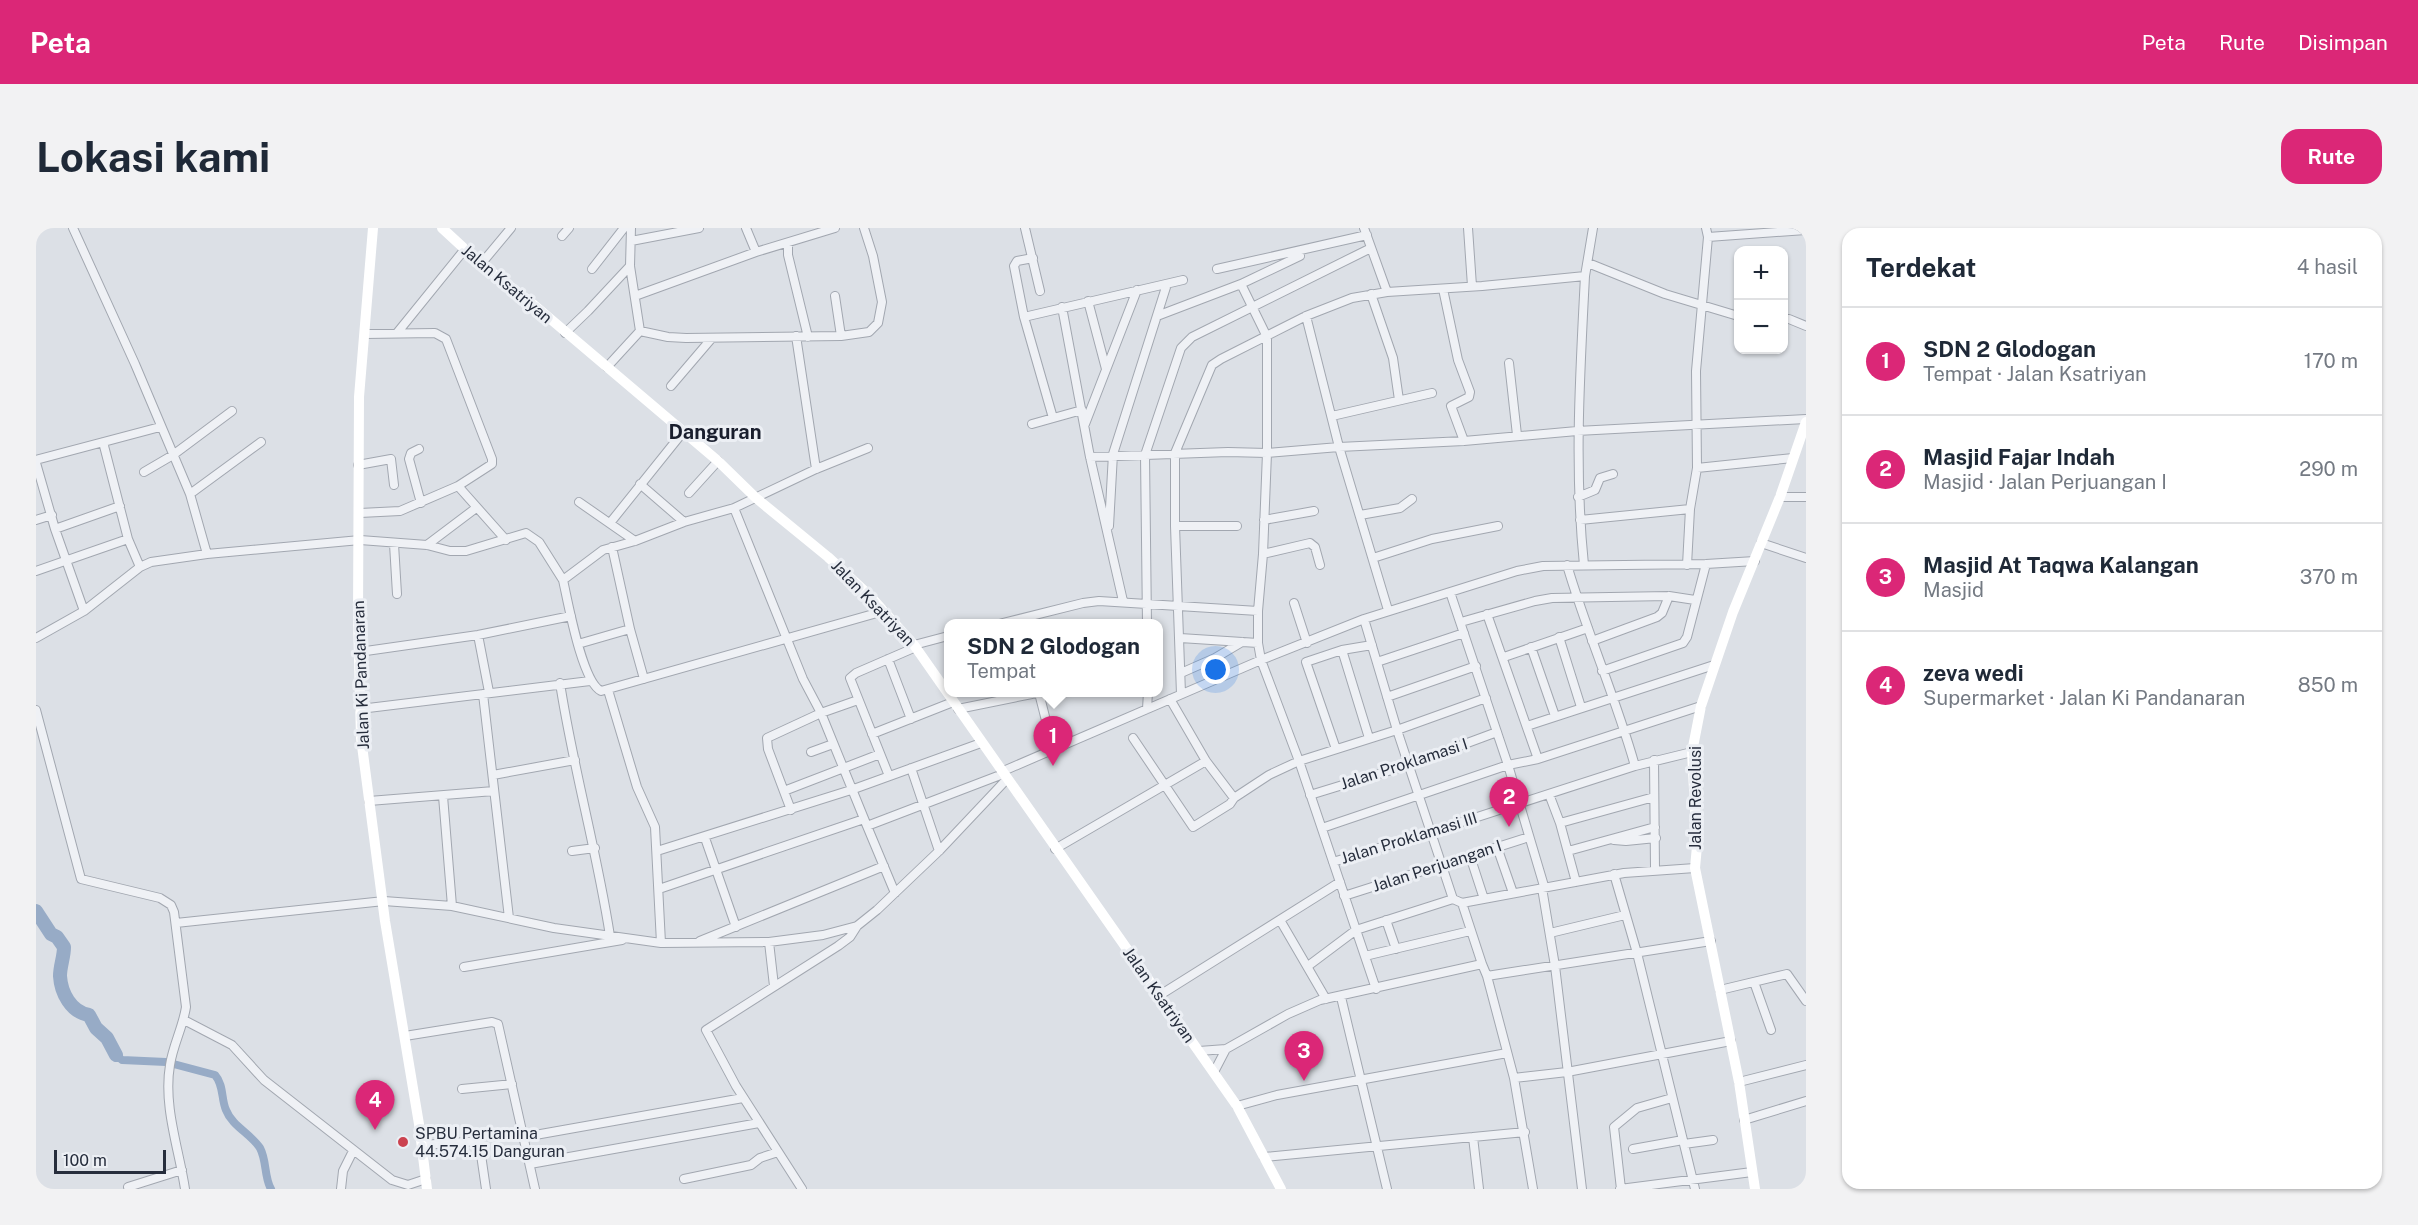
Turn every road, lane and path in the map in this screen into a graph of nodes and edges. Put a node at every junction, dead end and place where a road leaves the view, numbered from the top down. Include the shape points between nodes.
1 (72, 228) edge
2 (373, 228) edge
3 (442, 228) edge
4 (511, 228) edge
5 (569, 228) edge
6 (624, 228) edge
7 (632, 228) edge
8 (699, 228) edge
9 (746, 228) edge
10 (835, 228) edge
11 (864, 228) edge
12 (1025, 228) edge
13 (1468, 228) edge
14 (1593, 228) edge
15 (1706, 228) edge
16 (1806, 230) edge
17 (1365, 231) edge
18 (562, 236) dead end
19 (1708, 237) junction
20 (631, 241) junction
21 (788, 244) junction
22 (1371, 248) junction
23 (465, 249) junction
24 (756, 252) junction
25 (1300, 256) dead end
26 (1033, 258) junction
27 (1588, 263) junction
28 (481, 264) junction
29 (630, 266) junction
30 (592, 269) dead end
31 (1217, 269) dead end
32 (1585, 276) junction
33 (1184, 280) dead end
34 (1167, 284) junction
35 (1241, 284) junction
36 (1472, 286) junction
37 (1443, 289) junction
38 (1137, 290) junction
39 (1040, 291) dead end
40 (1388, 292) junction
41 (1371, 294) junction
42 (635, 296) junction
43 (835, 296) dead end
44 (1088, 301) junction
45 (1701, 305) junction
46 (1062, 307) junction
47 (1251, 307) junction
48 (1734, 315) edge
49 (1157, 316) junction
50 (1306, 316) junction
51 (1024, 317) junction
52 (1788, 319) edge
53 (1806, 326) edge
54 (640, 332) junction
55 (397, 333) junction
56 (565, 333) junction
57 (365, 334) junction
58 (796, 336) junction
59 (841, 336) junction
60 (808, 337) junction
61 (712, 338) junction
62 (1267, 338) junction
63 (1509, 363) dead end
64 (607, 368) junction
65 (1106, 369) junction
66 (671, 386) dead end
67 (1432, 393) dead end
68 (1399, 400) junction
69 (1082, 410) junction
70 (232, 411) dead end
71 (1332, 416) junction
72 (1053, 418) junction
73 (1806, 420) edge
74 (1032, 424) dead end
75 (1084, 425) junction
76 (1695, 425) junction
77 (160, 427) junction
78 (1577, 431) junction
79 (683, 432) junction
80 (1517, 435) junction
81 (1464, 441) junction
82 (103, 442) junction
83 (261, 442) dead end
84 (1802, 445) edge
85 (1339, 447) junction
86 (868, 448) dead end
87 (419, 449) dead end
88 (1175, 453) junction
89 (1267, 453) junction
90 (1113, 454) junction
91 (173, 455) junction
92 (1145, 455) junction
93 (1090, 457) junction
94 (1793, 458) junction
95 (36, 461) edge
96 (718, 461) junction
97 (358, 465) junction
98 (1697, 468) junction
99 (816, 469) junction
100 (144, 472) dead end
101 (1613, 474) dead end
102 (640, 484) junction
103 (394, 485) dead end
104 (458, 486) junction
105 (689, 493) dead end
106 (190, 494) junction
107 (1578, 497) junction
108 (1780, 497) junction
109 (1806, 497) edge
110 (756, 498) junction
111 (1412, 499) dead end
112 (579, 502) dead end
113 (421, 503) junction
114 (120, 507) junction
115 (476, 508) junction
116 (735, 508) junction
117 (1690, 509) junction
118 (1314, 511) dead end
119 (360, 513) junction
120 (52, 515) junction
121 (1360, 515) junction
122 (36, 519) edge
123 (1264, 520) junction
124 (1580, 520) junction
125 (684, 522) junction
126 (610, 523) junction
127 (1175, 526) junction
128 (1237, 526) dead end
129 (1498, 526) dead end
130 (55, 529) junction
131 (1108, 535) junction
132 (128, 539) junction
133 (360, 540) junction
134 (506, 540) junction
135 (635, 541) junction
136 (1761, 543) junction
137 (394, 544) junction
138 (427, 545) junction
139 (612, 547) junction
140 (207, 554) junction
141 (1263, 554) junction
142 (1372, 558) junction
143 (1806, 558) edge
144 (1755, 561) junction
145 (66, 562) junction
146 (1706, 564) junction
147 (1320, 565) dead end
148 (1567, 565) junction
149 (1584, 565) junction
150 (1687, 565) junction
151 (140, 567) junction
152 (36, 571) edge
153 (563, 580) junction
154 (1450, 592) junction
155 (397, 594) dead end
156 (1669, 596) junction
157 (1577, 597) junction
158 (1695, 600) junction
159 (1123, 601) junction
160 (1294, 603) dead end
161 (1146, 605) junction
162 (1178, 607) junction
163 (1388, 610) junction
164 (84, 611) junction
165 (885, 611) junction
166 (1258, 611) junction
167 (1487, 614) junction
168 (571, 616) junction
169 (1019, 619) edge
170 (1147, 619) edge
171 (1364, 619) junction
172 (1461, 622) junction
173 (1588, 628) junction
174 (630, 629) junction
175 (1464, 633) junction
176 (478, 635) junction
177 (944, 637) edge
178 (1559, 637) junction
179 (36, 638) edge
180 (1180, 638) junction
181 (787, 639) junction
182 (1242, 642) junction
183 (1592, 642) junction
184 (1258, 643) junction
185 (1307, 643) junction
186 (578, 644) junction
187 (1372, 645) junction
188 (915, 646) junction
189 (1531, 647) junction
190 (1342, 650) junction
191 (359, 652) junction
192 (1504, 657) junction
193 (888, 659) junction
194 (1261, 660) junction
195 (1377, 662) junction
196 (1714, 665) junction
197 (1476, 666) junction
198 (1602, 671) junction
199 (1180, 673) junction
200 (644, 679) junction
201 (590, 681) junction
202 (560, 683) junction
203 (944, 688) edge
204 (608, 690) junction
205 (486, 693) junction
206 (1181, 694) junction
207 (950, 697) edge
208 (1013, 697) edge
209 (1042, 697) edge
210 (1148, 697) edge
211 (1387, 697) junction
212 (1486, 698) junction
213 (1612, 698) junction
214 (1170, 699) junction
215 (858, 700) junction
216 (956, 705) junction
217 (1701, 706) junction
218 (1581, 707) junction
219 (360, 709) junction
220 (1147, 709) junction
221 (36, 710) edge
222 (821, 713) junction
223 (1555, 716) junction
224 (911, 719) junction
225 (1527, 726) junction
226 (1397, 730) junction
227 (1625, 730) junction
228 (1497, 732) junction
229 (872, 734) junction
230 (1133, 738) dead end
231 (1369, 738) junction
232 (981, 743) junction
233 (833, 744) junction
234 (1053, 748) junction
235 (1336, 749) junction
236 (811, 752) dead end
237 (1692, 752) junction
238 (880, 754) junction
239 (1538, 759) junction
240 (575, 760) junction
241 (1299, 760) junction
242 (1654, 760) junction
243 (1206, 761) junction
244 (1408, 765) junction
245 (1508, 765) junction
246 (1635, 766) junction
247 (911, 768) junction
248 (843, 770) junction
249 (493, 775) junction
250 (1004, 775) junction
251 (889, 776) junction
252 (1164, 784) junction
253 (851, 790) junction
254 (494, 791) junction
255 (784, 791) junction
256 (1549, 794) junction
257 (1310, 795) junction
258 (443, 796) junction
259 (1420, 797) junction
260 (1654, 797) junction
261 (1234, 798) junction
262 (369, 801) junction
263 (1519, 803) junction
264 (924, 805) junction
265 (790, 810) junction
266 (866, 822) junction
267 (1560, 823) junction
268 (1655, 827) junction
269 (1322, 828) junction
270 (1431, 832) junction
271 (1529, 837) junction
272 (705, 838) junction
273 (1656, 838) junction
274 (1612, 840) junction
275 (595, 848) junction
276 (1497, 848) junction
277 (1055, 849) junction
278 (572, 851) dead end
279 (939, 851) junction
280 (1568, 851) junction
281 (657, 852) junction
282 (1470, 856) junction
283 (1333, 862) junction
284 (1442, 865) junction
285 (884, 866) junction
286 (1695, 868) junction
287 (1655, 869) junction
288 (715, 870) junction
289 (1614, 874) junction
290 (1340, 882) junction
291 (1576, 882) junction
292 (1543, 887) junction
293 (659, 889) junction
294 (895, 893) junction
295 (1513, 893) junction
296 (1344, 896) junction
297 (1453, 898) junction
298 (1484, 899) junction
299 (384, 901) junction
300 (1462, 903) junction
301 (452, 906) junction
302 (1625, 915) junction
303 (509, 918) junction
304 (1280, 920) junction
305 (1386, 920) junction
306 (176, 923) junction
307 (857, 926) junction
308 (736, 927) junction
309 (1356, 930) junction
310 (1470, 931) junction
311 (1550, 933) junction
312 (610, 936) junction
313 (628, 938) junction
314 (1711, 941) junction
315 (699, 942) junction
316 (769, 942) junction
317 (661, 943) junction
318 (1396, 949) junction
319 (1637, 953) junction
320 (1365, 956) junction
321 (1482, 964) junction
322 (1308, 966) junction
323 (1555, 966) junction
324 (464, 968) dead end
325 (1486, 976) junction
326 (1754, 982) junction
327 (774, 986) junction
328 (1376, 989) junction
329 (1720, 990) junction
330 (1160, 995) junction
331 (1341, 997) junction
332 (1326, 999) junction
333 (1806, 1001) edge
334 (184, 1020) junction
335 (1771, 1030) dead end
336 (405, 1036) junction
337 (1731, 1041) junction
338 (1226, 1049) junction
339 (1198, 1051) junction
340 (1507, 1053) junction
341 (1661, 1055) junction
342 (1806, 1065) edge
343 (1214, 1072) junction
344 (1567, 1072) junction
345 (1514, 1078) junction
346 (1361, 1081) junction
347 (1739, 1082) junction
348 (512, 1084) junction
349 (462, 1089) dead end
350 (743, 1098) junction
351 (1672, 1098) junction
352 (1806, 1101) edge
353 (1237, 1106) junction
354 (1744, 1120) junction
355 (759, 1123) junction
356 (1525, 1132) junction
357 (524, 1137) junction
358 (1473, 1137) junction
359 (1713, 1140) dead end
360 (1684, 1142) junction
361 (422, 1145) junction
362 (1377, 1146) junction
363 (1633, 1149) dead end
364 (353, 1151) junction
365 (778, 1152) junction
366 (1264, 1157) junction
367 (530, 1164) junction
368 (182, 1170) junction
369 (1752, 1172) junction
370 (684, 1179) dead end
371 (1693, 1179) junction
372 (427, 1184) edge
373 (128, 1187) dead end
374 (185, 1189) edge
375 (341, 1189) edge
376 (486, 1189) edge
377 (535, 1189) edge
378 (802, 1189) edge
379 (1281, 1189) edge
380 (1387, 1189) edge
381 (1479, 1189) edge
382 (1533, 1189) edge
383 (1582, 1189) edge
384 (1621, 1189) edge
385 (1695, 1189) edge
386 (1755, 1189) edge

1 - 77 street
2 - 57 street, Jalan Ki Pandanaran
3 - 23 street, Jalan Ksatriyan
4 - 28 street
5 - 18 street
6 - 30 street
7 - 20 street
8 - 20 street
9 - 24 street
10 - 21 street
11 - 59 street via 880,289 880,318 876,327 866,333
12 - 26 street
13 - 36 street
14 - 27 street
15 - 19 street
16 - 19 street
17 - 22 street
17 - 31 street
19 - 45 street
20 - 29 street
21 - 24 street
21 - 60 street
22 - 40 street
22 - 47 street
23 - 28 street, Jalan Ksatriyan
23 - 55 street
24 - 42 street
25 - 35 street
26 - 39 street
26 - 51 street via 1017,261 1014,266
27 - 32 street
27 - 45 street
28 - 56 street, Jalan Ksatriyan
29 - 42 street
29 - 56 street
32 - 36 street
32 - 78 street
33 - 34 street
34 - 38 street
34 - 49 street
35 - 47 street
35 - 49 street
36 - 37 street
37 - 40 street
37 - 81 street via 1458,360 1470,392 1469,398 1451,406
38 - 44 street
38 - 65 street
40 - 41 street
41 - 50 street
41 - 68 street via 1393,358
42 - 54 street
43 - 59 street
44 - 46 street
44 - 65 street
45 - 48 street
45 - 76 street
46 - 51 street
46 - 69 street
47 - 62 street
47 - 92 street via 1192,337 1181,348
49 - 90 street
50 - 62 street
50 - 71 street
51 - 72 street
52 - 53 street
54 - 61 street
54 - 64 street
55 - 57 street
55 - 104 street via 435,333 449,345 492,459 492,464
56 - 64 street, Jalan Ksatriyan
57 - 97 street, Jalan Ki Pandanaran
58 - 60 street
58 - 61 street
58 - 99 street
59 - 60 street
61 - 66 street
62 - 88 street via 1212,365
62 - 89 street
63 - 80 street
64 - 79 street, Jalan Ksatriyan
65 - 75 street
67 - 68 street
68 - 71 street
69 - 72 street
69 - 75 street
70 - 91 street
71 - 85 street
72 - 74 street
73 - 76 street
73 - 84 street, Jalan Revolusi
75 - 93 street
76 - 78 street
76 - 98 street
77 - 82 street
77 - 91 street
78 - 80 street
78 - 107 street
79 - 96 street, Jalan Ksatriyan
79 - 102 street
80 - 81 street
81 - 85 street
82 - 95 street
82 - 114 street
83 - 106 street
84 - 94 street, Jalan Revolusi
85 - 89 street
85 - 121 street
86 - 99 street
87 - 113 street via 409,459
88 - 89 street
88 - 92 street
88 - 127 street
89 - 123 street
90 - 92 street
90 - 93 street
90 - 131 street
91 - 100 street
91 - 106 street
92 - 161 street
93 - 131 street
94 - 98 street
94 - 108 street, Jalan Revolusi
95 - 120 street
96 - 105 street
96 - 110 street, Jalan Ksatriyan
97 - 103 street via 391,459
97 - 119 street, Jalan Ki Pandanaran
98 - 117 street
99 - 110 street
101 - 107 street via 1600,478 1595,490
102 - 125 street
102 - 126 street
104 - 113 street
104 - 115 street
106 - 140 street
107 - 124 street
108 - 109 street
108 - 136 street, Jalan Revolusi
110 - 116 street
110 - 165 street, Jalan Ksatriyan via 828,556
111 - 121 street via 1397,508
112 - 126 street
113 - 119 street via 400,511
114 - 130 street
114 - 132 street
115 - 134 street
115 - 138 street
116 - 125 street
116 - 181 street
117 - 124 street
117 - 150 street
118 - 123 street
119 - 133 street, Jalan Ki Pandanaran
120 - 122 street
120 - 130 street
121 - 142 street
123 - 141 street
124 - 149 street
125 - 135 street
126 - 135 street
127 - 128 street
127 - 162 street
129 - 142 street via 1432,539
130 - 145 street
131 - 159 street
132 - 145 street
132 - 151 street
133 - 137 street
133 - 140 street
133 - 191 street, Jalan Ki Pandanaran
134 - 138 street via 466,551
134 - 153 street via 526,533 533,536
135 - 139 street
136 - 143 street
136 - 144 street, Jalan Revolusi
137 - 138 street
137 - 155 street
139 - 153 street via 598,552
139 - 174 street
140 - 151 street
141 - 147 street via 1311,543
141 - 166 street
142 - 163 street
144 - 146 street
144 - 196 street, Jalan Revolusi
145 - 152 street
145 - 164 street
146 - 150 street
146 - 158 street
148 - 149 street
148 - 154 street via 1530,568
148 - 157 street
149 - 150 street
151 - 164 street
153 - 168 street
154 - 163 street
154 - 172 street
156 - 157 street
156 - 158 street
156 - 183 street via 1657,617
157 - 167 street via 1542,599
157 - 173 street
158 - 198 street via 1682,644
159 - 161 street
159 - 169 street via 1083,603
160 - 185 street
161 - 162 street
161 - 170 street
162 - 166 street
162 - 180 street
163 - 171 street
164 - 179 street
165 - 181 street
165 - 188 street, Jalan Ksatriyan
166 - 184 street
167 - 172 street
167 - 192 street
168 - 176 street
168 - 186 street
171 - 185 street
171 - 187 street
172 - 175 street
173 - 178 street
173 - 183 street
174 - 186 street
174 - 200 street
175 - 195 street
175 - 197 street
176 - 191 street
176 - 205 street
177 - 188 street
178 - 189 street
178 - 218 street
180 - 182 street
180 - 199 street
181 - 200 street
181 - 222 street
182 - 184 street
182 - 199 street
183 - 198 street
184 - 194 street
185 - 194 street
186 - 201 street
187 - 190 street
187 - 195 street
188 - 193 street
188 - 203 street, Jalan Ksatriyan
189 - 192 street
189 - 223 street
190 - 231 street
190 - 235 street via 1306,663
191 - 219 street, Jalan Ki Pandanaran
192 - 225 street
193 - 215 street via 850,677
193 - 224 street
194 - 206 street
194 - 241 street
195 - 211 street
196 - 213 street
196 - 217 street, Jalan Revolusi
197 - 211 street
197 - 212 street
198 - 213 street
199 - 206 street
200 - 204 street
201 - 202 street
201 - 204 street via 598,690
202 - 205 street
202 - 240 street
204 - 281 street via 637,787 654,822
205 - 219 street
205 - 249 street
206 - 214 street
207 - 216 street, Jalan Ksatriyan
208 - 216 street
209 - 234 street
210 - 220 street
211 - 226 street
212 - 226 street
212 - 228 street
213 - 218 street
213 - 227 street
214 - 220 street
214 - 243 street
215 - 222 street
215 - 229 street
216 - 224 street
216 - 232 street, Jalan Ksatriyan
217 - 227 street
217 - 237 street, Jalan Revolusi
218 - 223 street
219 - 262 street, Jalan Ki Pandanaran
220 - 234 street
221 - 306 street via 81,879 160,898 172,906
222 - 233 street
222 - 255 street via 767,738
223 - 225 street
224 - 229 street
225 - 239 street
226 - 231 street
226 - 244 street
227 - 239 street
227 - 246 street
228 - 244 street, Jalan Proklamasi I
228 - 245 street
229 - 238 street
230 - 252 street
231 - 235 street
232 - 247 street
232 - 250 street, Jalan Ksatriyan
233 - 236 street
233 - 248 street
234 - 250 street
235 - 241 street
237 - 242 street, Jalan Proklamasi III
237 - 286 street, Jalan Revolusi
238 - 248 street
238 - 251 street
239 - 245 street
240 - 249 street
240 - 275 street
241 - 257 street
241 - 261 street
242 - 246 street, Jalan Proklamasi III
242 - 260 street
243 - 252 street
243 - 261 street
244 - 257 street, Jalan Proklamasi I
244 - 259 street
245 - 259 street
245 - 263 street
246 - 256 street, Jalan Proklamasi III
247 - 251 street
247 - 264 street
248 - 253 street
248 - 255 street
249 - 254 street
250 - 264 street
250 - 277 street, Jalan Ksatriyan
250 - 279 street
251 - 253 street
252 - 261 street via 1193,827 1227,807
252 - 277 street
253 - 265 street
253 - 266 street
254 - 258 street
254 - 303 street
255 - 265 street
256 - 263 street, Jalan Proklamasi III
256 - 267 street
257 - 269 street
258 - 262 street
258 - 301 street
259 - 269 street
259 - 270 street
260 - 267 street
260 - 268 street
262 - 299 street, Jalan Ki Pandanaran
263 - 270 street, Jalan Proklamasi III
263 - 271 street
264 - 266 street
264 - 279 street
265 - 272 street
266 - 285 street
266 - 288 street
267 - 280 street
268 - 273 street
268 - 274 street
269 - 283 street
270 - 283 street, Jalan Proklamasi III
270 - 284 street
271 - 276 street, Jalan Perjuangan I
271 - 292 street
272 - 281 street
272 - 288 street
273 - 274 street
273 - 287 street
274 - 280 street
275 - 278 street
275 - 312 street
276 - 282 street, Jalan Perjuangan I
276 - 295 street
277 - 330 street, Jalan Ksatriyan
279 - 294 street
280 - 291 street
281 - 293 street
282 - 284 street, Jalan Perjuangan I
282 - 298 street
283 - 290 street
284 - 296 street, Jalan Perjuangan I
284 - 297 street
285 - 294 street
285 - 308 street
286 - 287 street
286 - 314 street, Jalan Revolusi
287 - 289 street
288 - 293 street
288 - 308 street
289 - 291 street
289 - 302 street
290 - 296 street
290 - 304 street
291 - 292 street
292 - 295 street
292 - 311 street
293 - 317 street
294 - 307 street
295 - 298 street
296 - 309 street
297 - 300 street
297 - 305 street
298 - 300 street
299 - 301 street
299 - 306 street
299 - 336 street, Jalan Ki Pandanaran
300 - 310 street
301 - 303 street
302 - 311 street
302 - 319 street
303 - 312 street
304 - 322 street
304 - 330 street
305 - 309 street
305 - 318 street
306 - 334 street via 186,1007
307 - 316 street
307 - 327 street via 838,946
308 - 315 street
309 - 320 street
309 - 322 street
310 - 318 street
310 - 321 street
311 - 323 street
312 - 313 street
313 - 317 street
313 - 324 street
314 - 319 street
314 - 329 street, Jalan Revolusi
315 - 316 street
315 - 317 street
316 - 327 street
318 - 320 street
319 - 323 street
319 - 341 street
320 - 328 street
321 - 325 street
321 - 328 street
322 - 332 street
323 - 325 street
323 - 344 street
325 - 340 street
326 - 329 street
326 - 333 street via 1788,974
326 - 335 street
327 - 350 street via 706,1030
328 - 331 street
329 - 337 street, Jalan Revolusi
330 - 339 street, Jalan Ksatriyan
331 - 332 street
331 - 346 street
332 - 338 street via 1298,1008
334 - 364 street via 232,1045 264,1080
334 - 368 street via 170,1064 168,1092
336 - 348 street via 495,1022
336 - 361 street, Jalan Ki Pandanaran
337 - 341 street
337 - 347 street, Jalan Revolusi
338 - 339 street
338 - 343 street
339 - 343 street, Jalan Ksatriyan
340 - 345 street
340 - 346 street
341 - 344 street
341 - 351 street
342 - 347 street
343 - 353 street, Jalan Ksatriyan
344 - 345 street
344 - 383 street
345 - 356 street
346 - 353 street
346 - 362 street
347 - 354 street, Jalan Revolusi
348 - 349 street
348 - 357 street
350 - 355 street
350 - 357 street
351 - 360 street
351 - 384 street via 1637,1108 1615,1125
352 - 354 street
353 - 366 street, Jalan Ksatriyan
354 - 369 street, Jalan Revolusi
355 - 365 street
355 - 367 street
356 - 358 street
356 - 382 street
357 - 367 street
358 - 362 street
358 - 381 street
359 - 360 street
360 - 363 street
360 - 371 street
361 - 372 street, Jalan Ki Pandanaran
361 - 376 street via 479,1141
362 - 366 street
362 - 380 street
364 - 372 street via 396,1183
364 - 375 street
365 - 370 street via 752,1164
365 - 378 street
366 - 379 street, Jalan Ksatriyan
367 - 377 street
368 - 373 street
368 - 374 street
369 - 371 street
369 - 386 street, Jalan Revolusi
371 - 384 street
371 - 385 street

